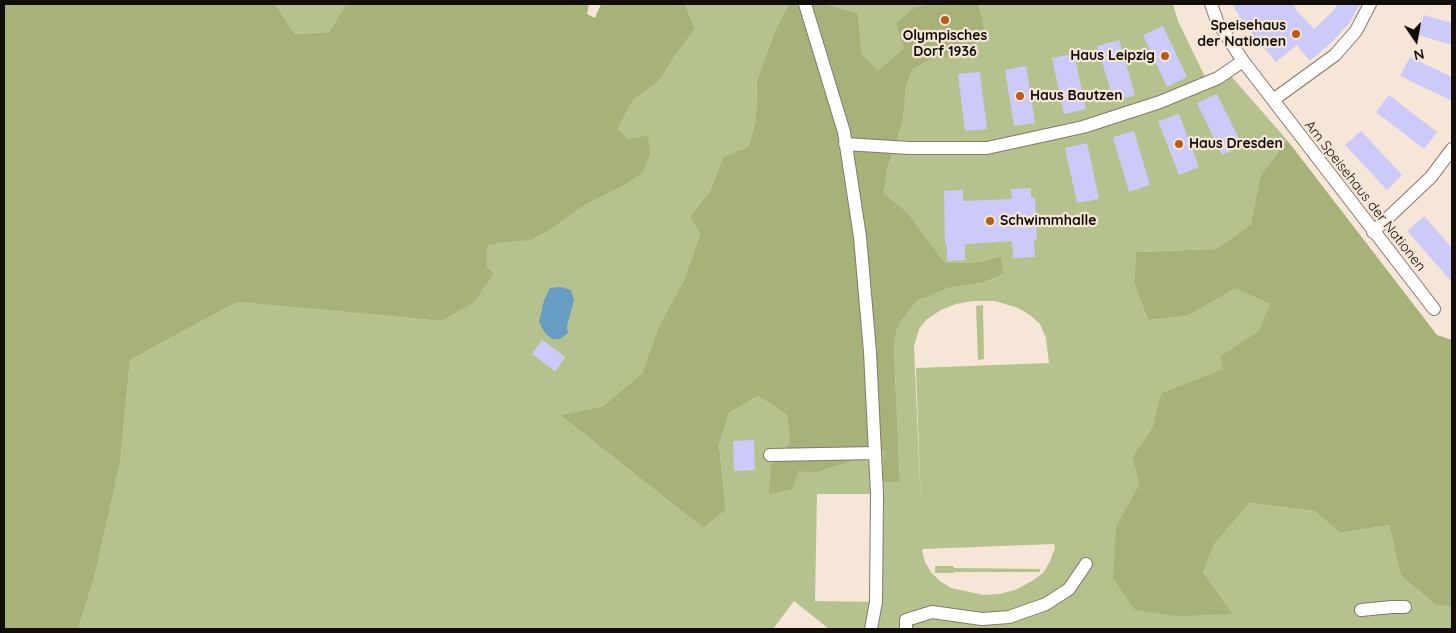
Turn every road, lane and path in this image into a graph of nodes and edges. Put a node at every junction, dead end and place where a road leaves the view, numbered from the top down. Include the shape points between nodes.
1 (805, 4) edge
2 (1211, 4) edge
3 (1370, 4) edge
4 (1243, 61) junction
5 (1273, 100) junction
6 (845, 144) junction
7 (1452, 149) edge
8 (1373, 232) junction
9 (1434, 309) dead end
10 (875, 453) junction
11 (770, 455) dead end
12 (1086, 564) dead end
13 (1406, 608) dead end
14 (1361, 610) dead end
15 (871, 629) edge
16 (906, 629) edge

1 - 6 street
2 - 4 street, Am Speisehaus der Nationen via 1216,21
3 - 5 street via 1356,31 1335,55
4 - 5 street, Am Speisehaus der Nationen
4 - 6 street via 1218,78 1160,102 1083,127 987,148
5 - 8 street, Am Speisehaus der Nationen
6 - 10 street via 860,237
7 - 8 street via 1431,177
8 - 9 street, Am Speisehaus der Nationen
10 - 11 street
10 - 15 street via 876,602
12 - 16 street via 1069,589 1046,604 1009,617 982,619 932,612 906,620
13 - 14 street

